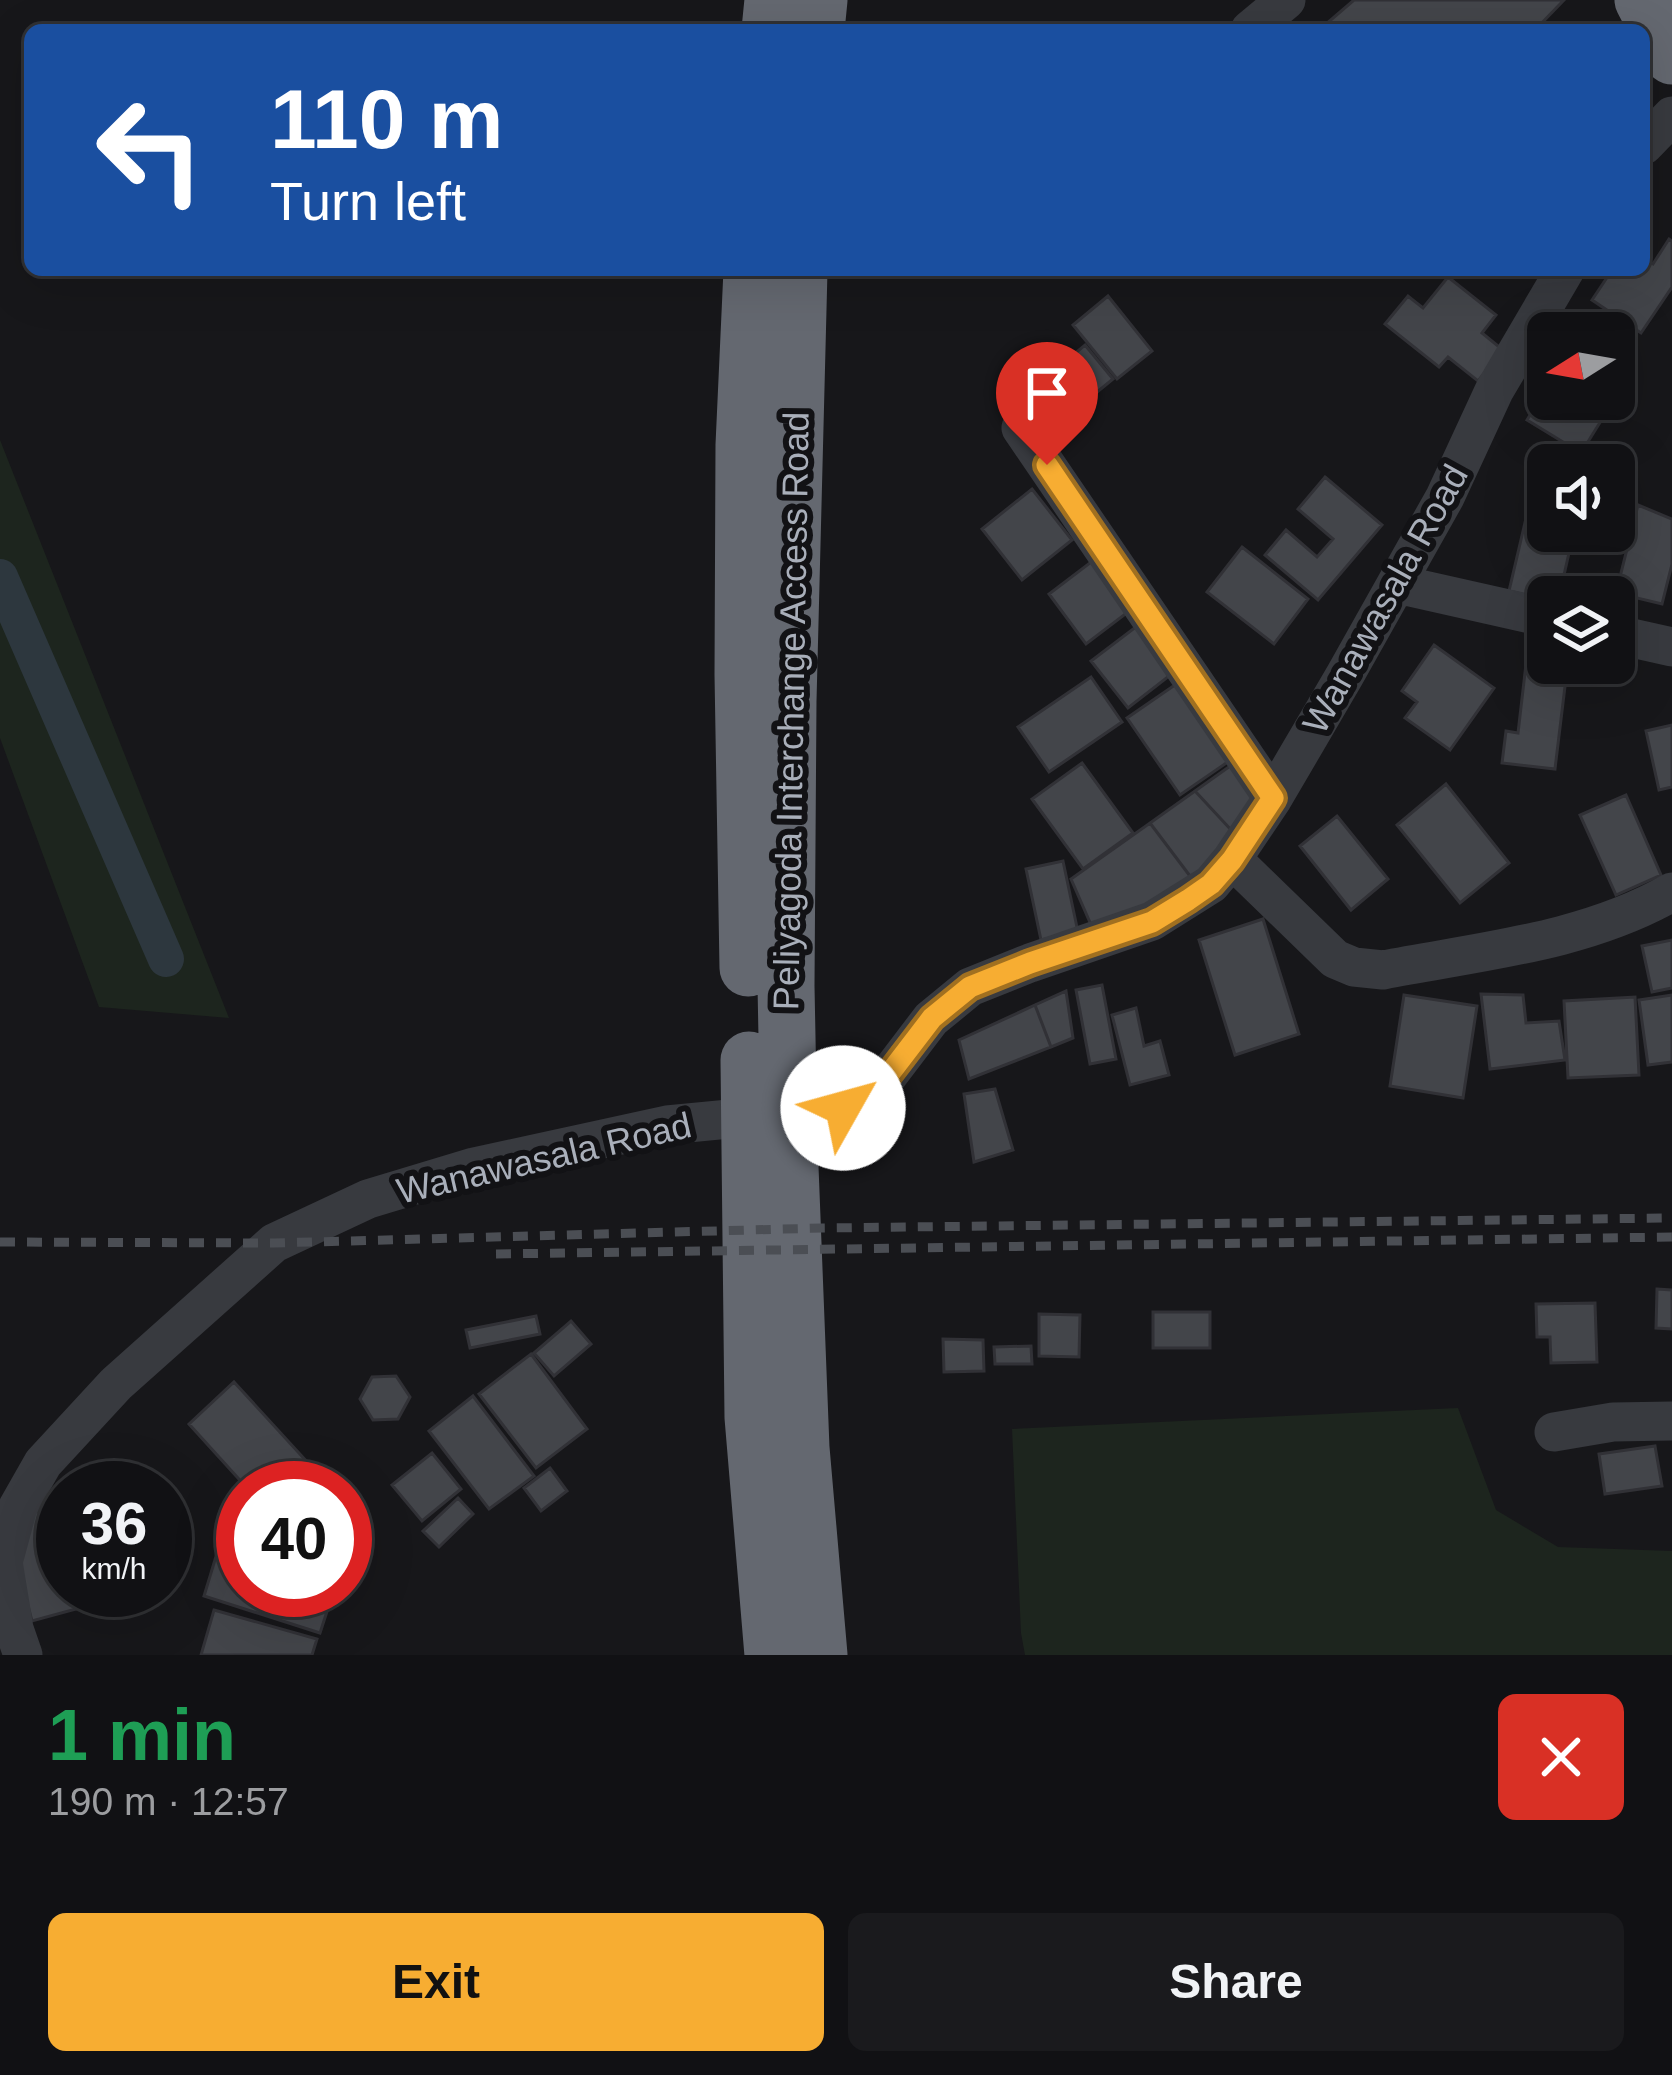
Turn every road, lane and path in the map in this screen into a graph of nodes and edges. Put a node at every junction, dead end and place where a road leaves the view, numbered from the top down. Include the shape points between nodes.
1 (1286, 0) edge
2 (1642, 0) edge
3 (1257, 24) edge
4 (1672, 56) edge
5 (1672, 116) edge
6 (1650, 139) edge
7 (752, 276) edge
8 (799, 276) edge
9 (1561, 276) edge
10 (1022, 428) dead end
11 (1396, 584) junction
12 (1527, 613) edge
13 (1635, 639) edge
14 (1672, 647) edge
15 (1273, 798) junction
16 (1232, 860) junction
17 (1672, 892) edge
18 (767, 984) junction
19 (774, 1352) junction
20 (1672, 1421) edge
21 (1554, 1432) dead end
22 (23, 1655) edge
23 (773, 1655) edge
24 (819, 1655) edge

1 - 3 street
2 - 4 highway
5 - 6 street
7 - 18 highway, Peliyagoda Interchange Access Road via 743,674
8 - 18 highway, Peliyagoda Interchange Access Road via 788,701
9 - 11 street, Wanawasala Road
10 - 15 street
11 - 12 street
11 - 15 street, Wanawasala Road
13 - 14 street
15 - 16 street, Wanawasala Road
16 - 17 street via 1335,959 1367,970 1570,934
16 - 22 street, Wanawasala Road via 1211,884 1152,922 970,987 932,1018 880,1086 843,1108 667,1125 474,1167 368,1198 274,1243 116,1384 43,1463 18,1507 3,1562
18 - 19 highway, Peliyagoda Interchange Access Road
19 - 23 highway, Peliyagoda Interchange Access Road via 752,1417
19 - 24 highway, Peliyagoda Interchange Access Road via 803,1469
20 - 21 street

